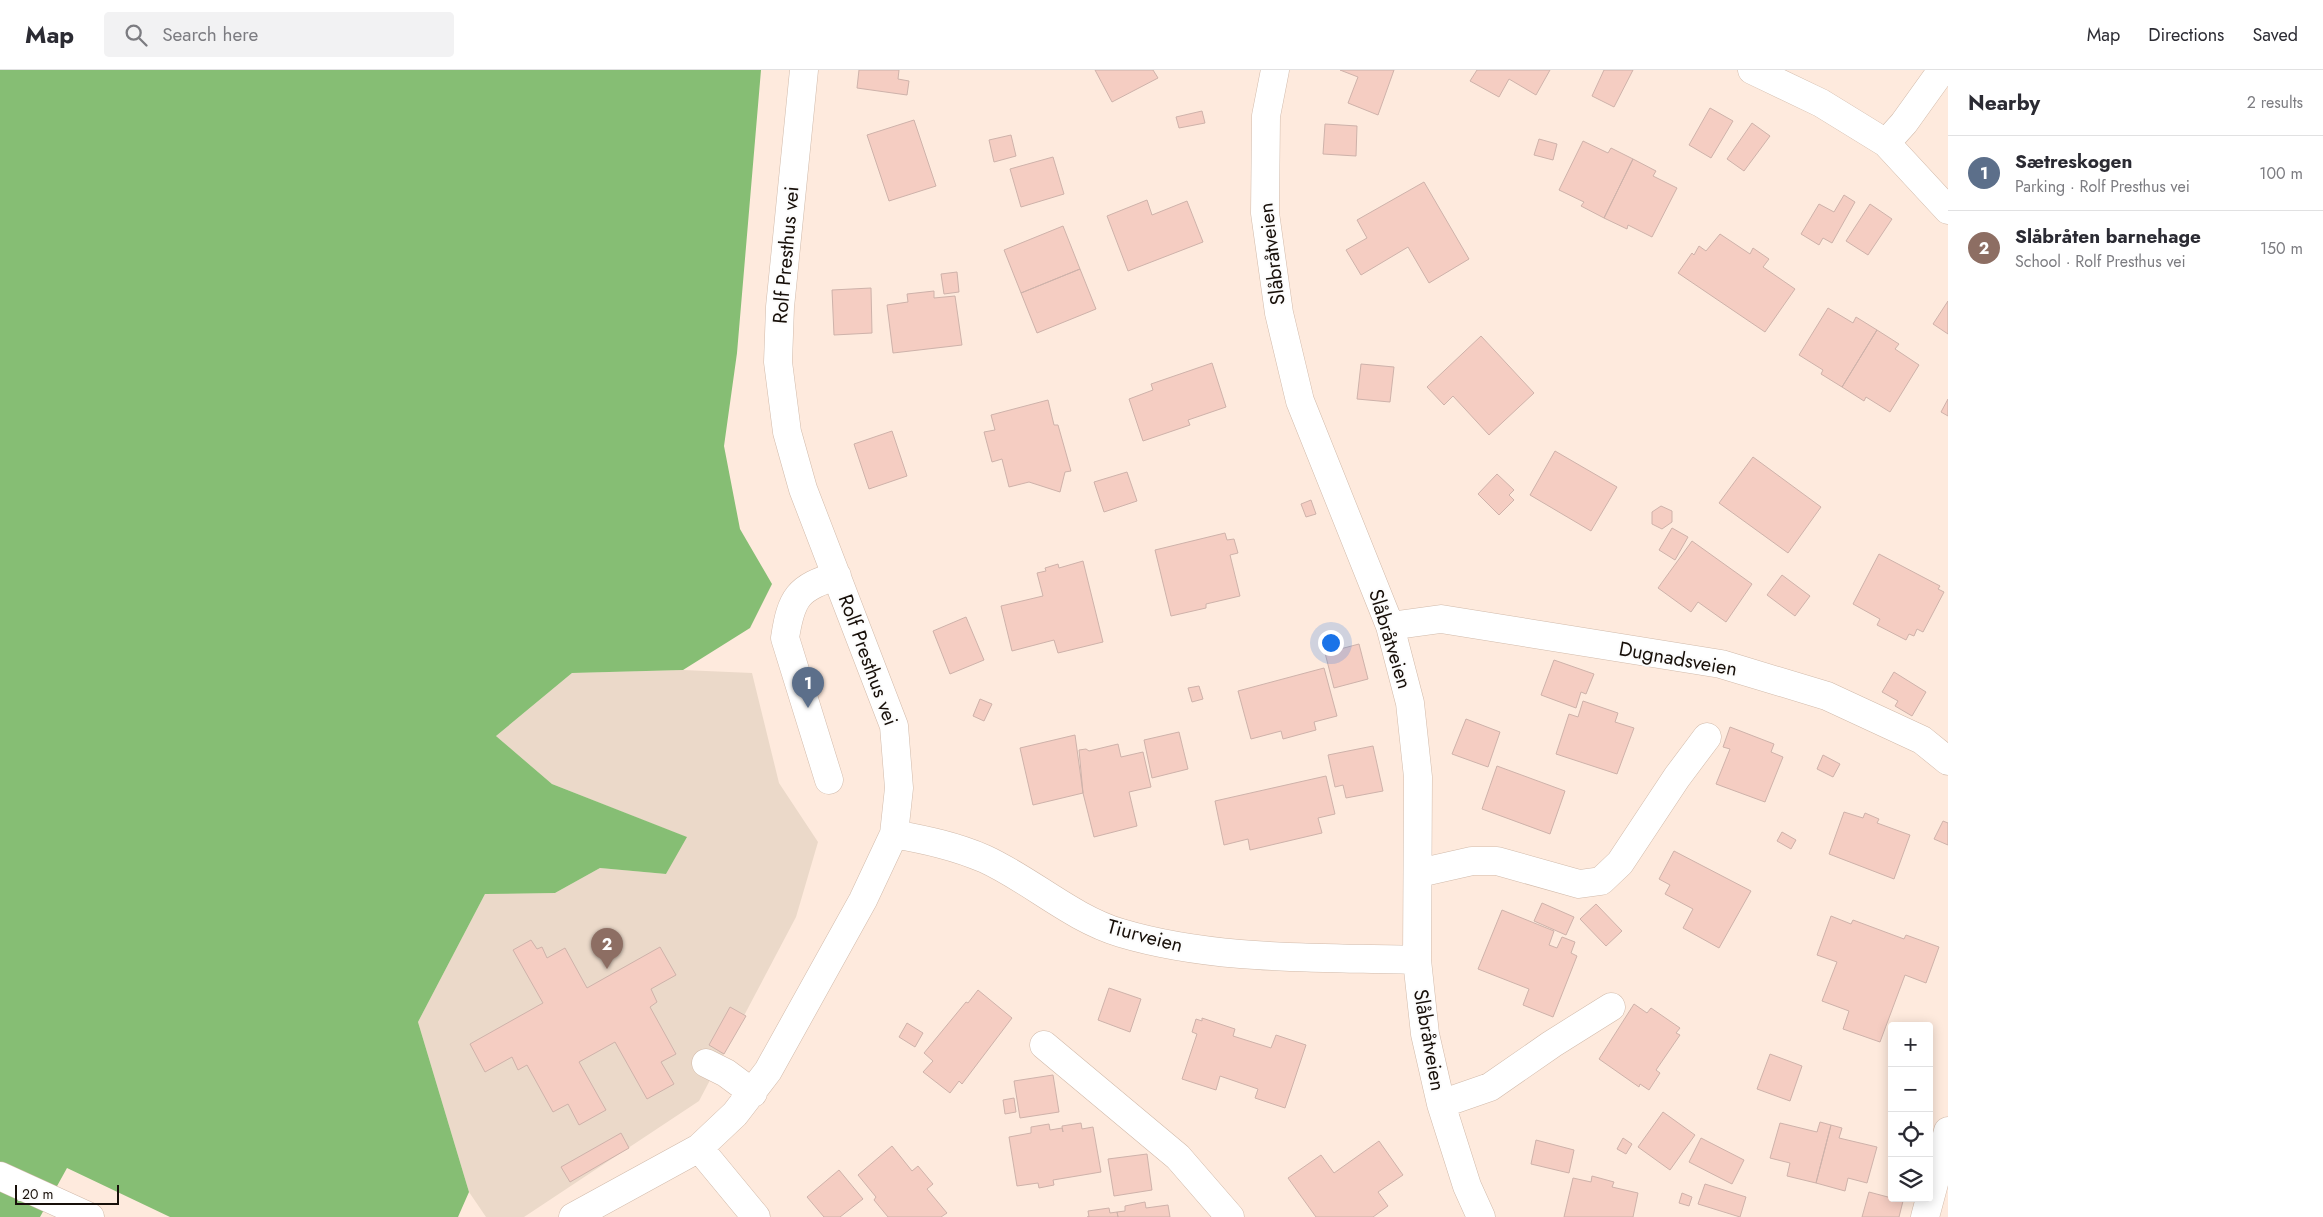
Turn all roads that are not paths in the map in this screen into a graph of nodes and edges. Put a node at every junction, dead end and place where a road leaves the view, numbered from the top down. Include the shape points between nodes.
1 (804, 70) edge
2 (1275, 70) edge
3 (1752, 70) edge
4 (1942, 70) edge
5 (1886, 143) junction
6 (1948, 210) edge
7 (837, 576) junction
8 (1390, 626) junction
9 (1708, 737) dead end
10 (1948, 761) edge
11 (829, 780) dead end
12 (894, 834) junction
13 (1419, 873) junction
14 (1417, 960) junction
15 (1611, 1007) dead end
16 (1044, 1046) dead end
17 (706, 1063) dead end
18 (753, 1093) junction
19 (1441, 1104) junction
20 (1948, 1133) edge
21 (699, 1148) junction
22 (0, 1176) edge
23 (90, 1217) edge
24 (573, 1217) edge
25 (756, 1217) edge
26 (1230, 1217) edge
27 (1480, 1217) edge
28 (1925, 1217) edge

1 - 7 street, Rolf Presthus vei via 780,307 778,362 787,432 803,489
2 - 8 street, Slåbråtveien via 1266,116 1265,213 1279,313 1300,401
3 - 5 street via 1821,103
4 - 5 street
5 - 6 street
7 - 11 street via 813,583 797,599 788,618 785,638
7 - 12 street, Rolf Presthus vei via 894,726 899,788
8 - 10 street, Dugnadsveien via 1441,619 1721,664 1827,696 1922,740
8 - 13 street, Slåbråtveien via 1410,703 1418,777
9 - 13 street via 1677,777 1620,863 1601,881 1579,884 1497,860 1472,861
12 - 14 street, Tiurveien via 943,843 986,860 1093,921 1161,943 1261,955
12 - 18 street, Rolf Presthus vei via 863,900
13 - 14 street, Slåbråtveien
14 - 19 street, Slåbråtveien via 1425,1034
15 - 19 street via 1490,1087
16 - 26 street via 1178,1157
17 - 18 street
18 - 21 street, Rolf Presthus vei
19 - 27 street, Slåbråtveien
20 - 28 street
21 - 24 street, Rolf Presthus vei
21 - 25 street
22 - 23 street

